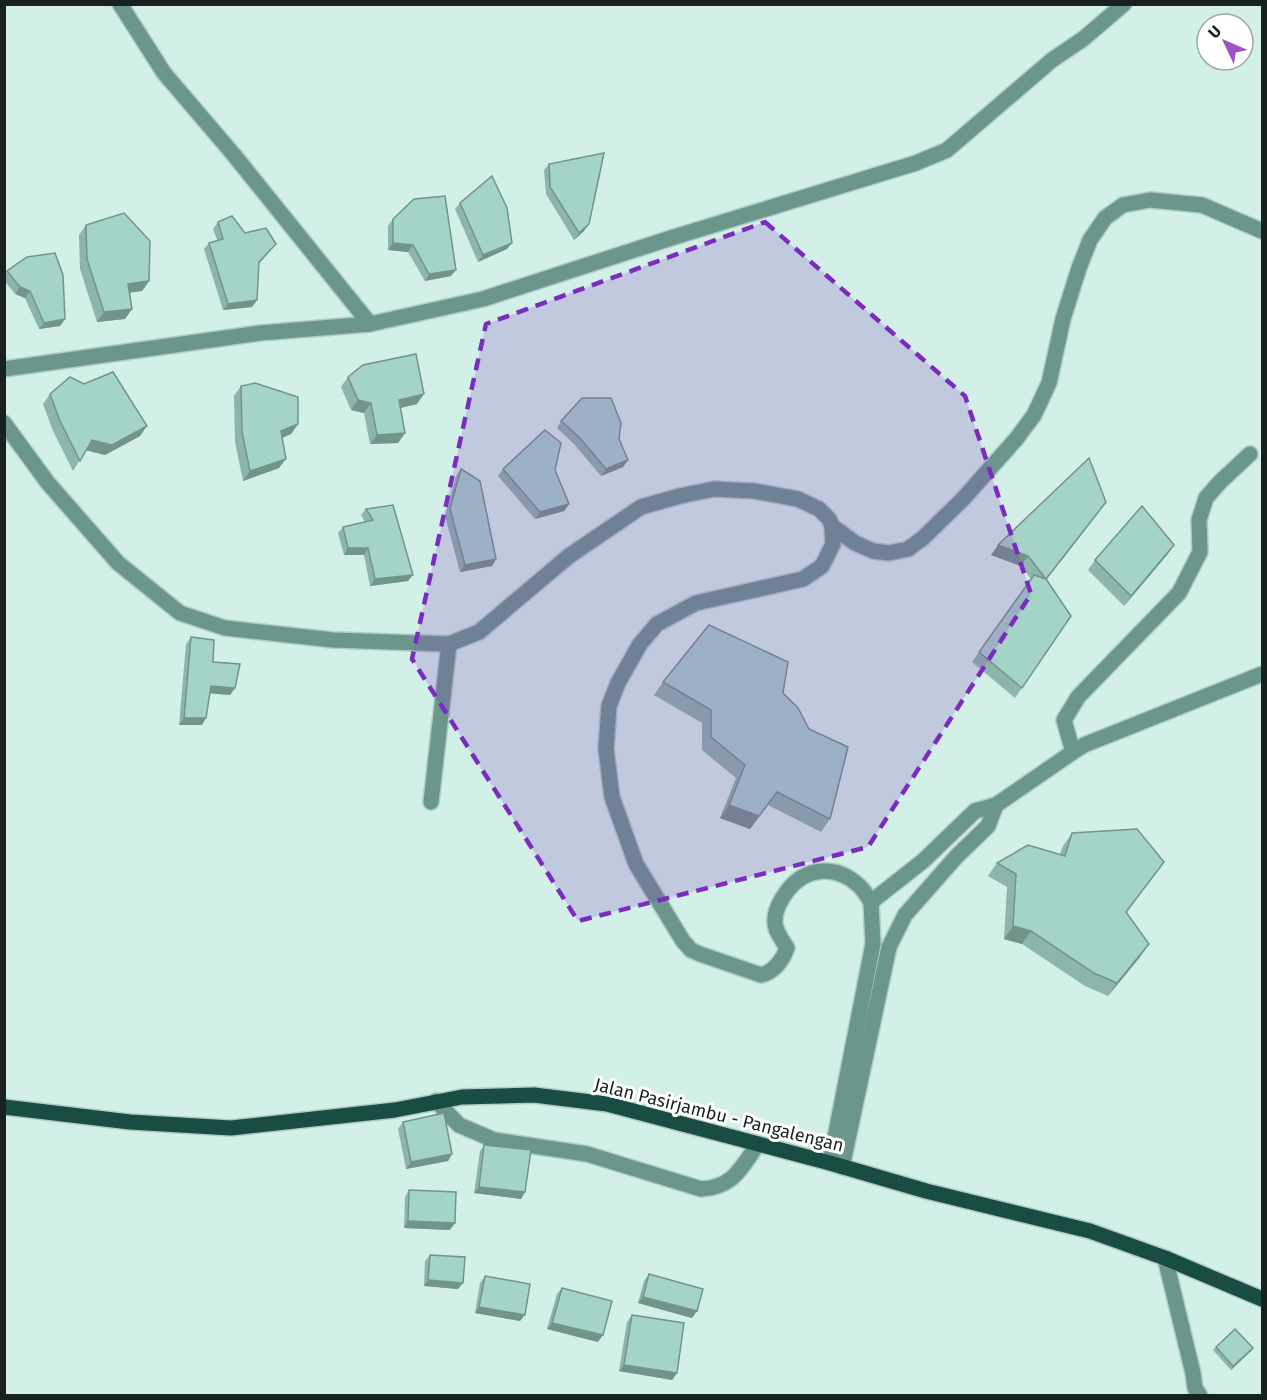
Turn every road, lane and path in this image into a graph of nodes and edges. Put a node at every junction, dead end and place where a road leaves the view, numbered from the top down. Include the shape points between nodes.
1 (120, 4) edge
2 (1124, 4) edge
3 (1263, 231) edge
4 (370, 324) junction
5 (4, 369) edge
6 (4, 423) edge
7 (1250, 454) dead end
8 (832, 526) junction
9 (449, 644) junction
10 (1263, 674) edge
11 (1073, 752) junction
12 (431, 802) dead end
13 (996, 805) junction
14 (871, 902) junction
15 (873, 944) junction
16 (889, 947) junction
17 (851, 1093) junction
18 (436, 1101) junction
19 (4, 1107) edge
20 (758, 1144) junction
21 (836, 1165) junction
22 (1165, 1258) junction
23 (1263, 1299) edge
24 (1200, 1395) edge

1 - 4 lane via 164,73
2 - 4 lane via 947,150 916,164 483,300
3 - 8 lane via 1202,205 1150,200 1124,205 1106,218 1090,240 1066,309 1048,383 1034,415 963,499 908,549 889,553 855,543
4 - 5 lane via 260,333
6 - 9 lane via 48,483 118,563 180,613 225,628 333,640
7 - 11 lane via 1206,498 1199,520 1200,552 1179,593 1078,697 1064,720
8 - 9 lane via 819,509 798,499 754,491 714,489 641,507 569,556 478,632
8 - 14 lane via 833,544 828,558 803,579 696,603 657,624 640,644 609,706 608,761 612,796 636,864 690,950 761,975 771,972 787,948 774,924 780,901 806,874 822,870 845,875 859,885
9 - 12 lane
10 - 11 lane
11 - 13 lane
13 - 14 lane via 975,811 923,861
13 - 16 lane via 988,826 905,915
14 - 15 lane
15 - 16 lane
15 - 17 lane
16 - 17 lane
17 - 21 lane
18 - 19 main road, Jalan Pasirjambu - Pangalengan via 395,1110 231,1128 130,1122
18 - 20 main road, Jalan Pasirjambu - Pangalengan via 462,1096 534,1095 607,1104
18 - 20 lane via 459,1125 494,1140 587,1154 701,1189 718,1188 731,1179
20 - 21 main road, Jalan Pasirjambu - Pangalengan
21 - 22 main road, Jalan Pasirjambu - Pangalengan via 1090,1231
22 - 23 main road, Jalan Pasirjambu - Pangalengan
22 - 24 lane via 1195,1388

